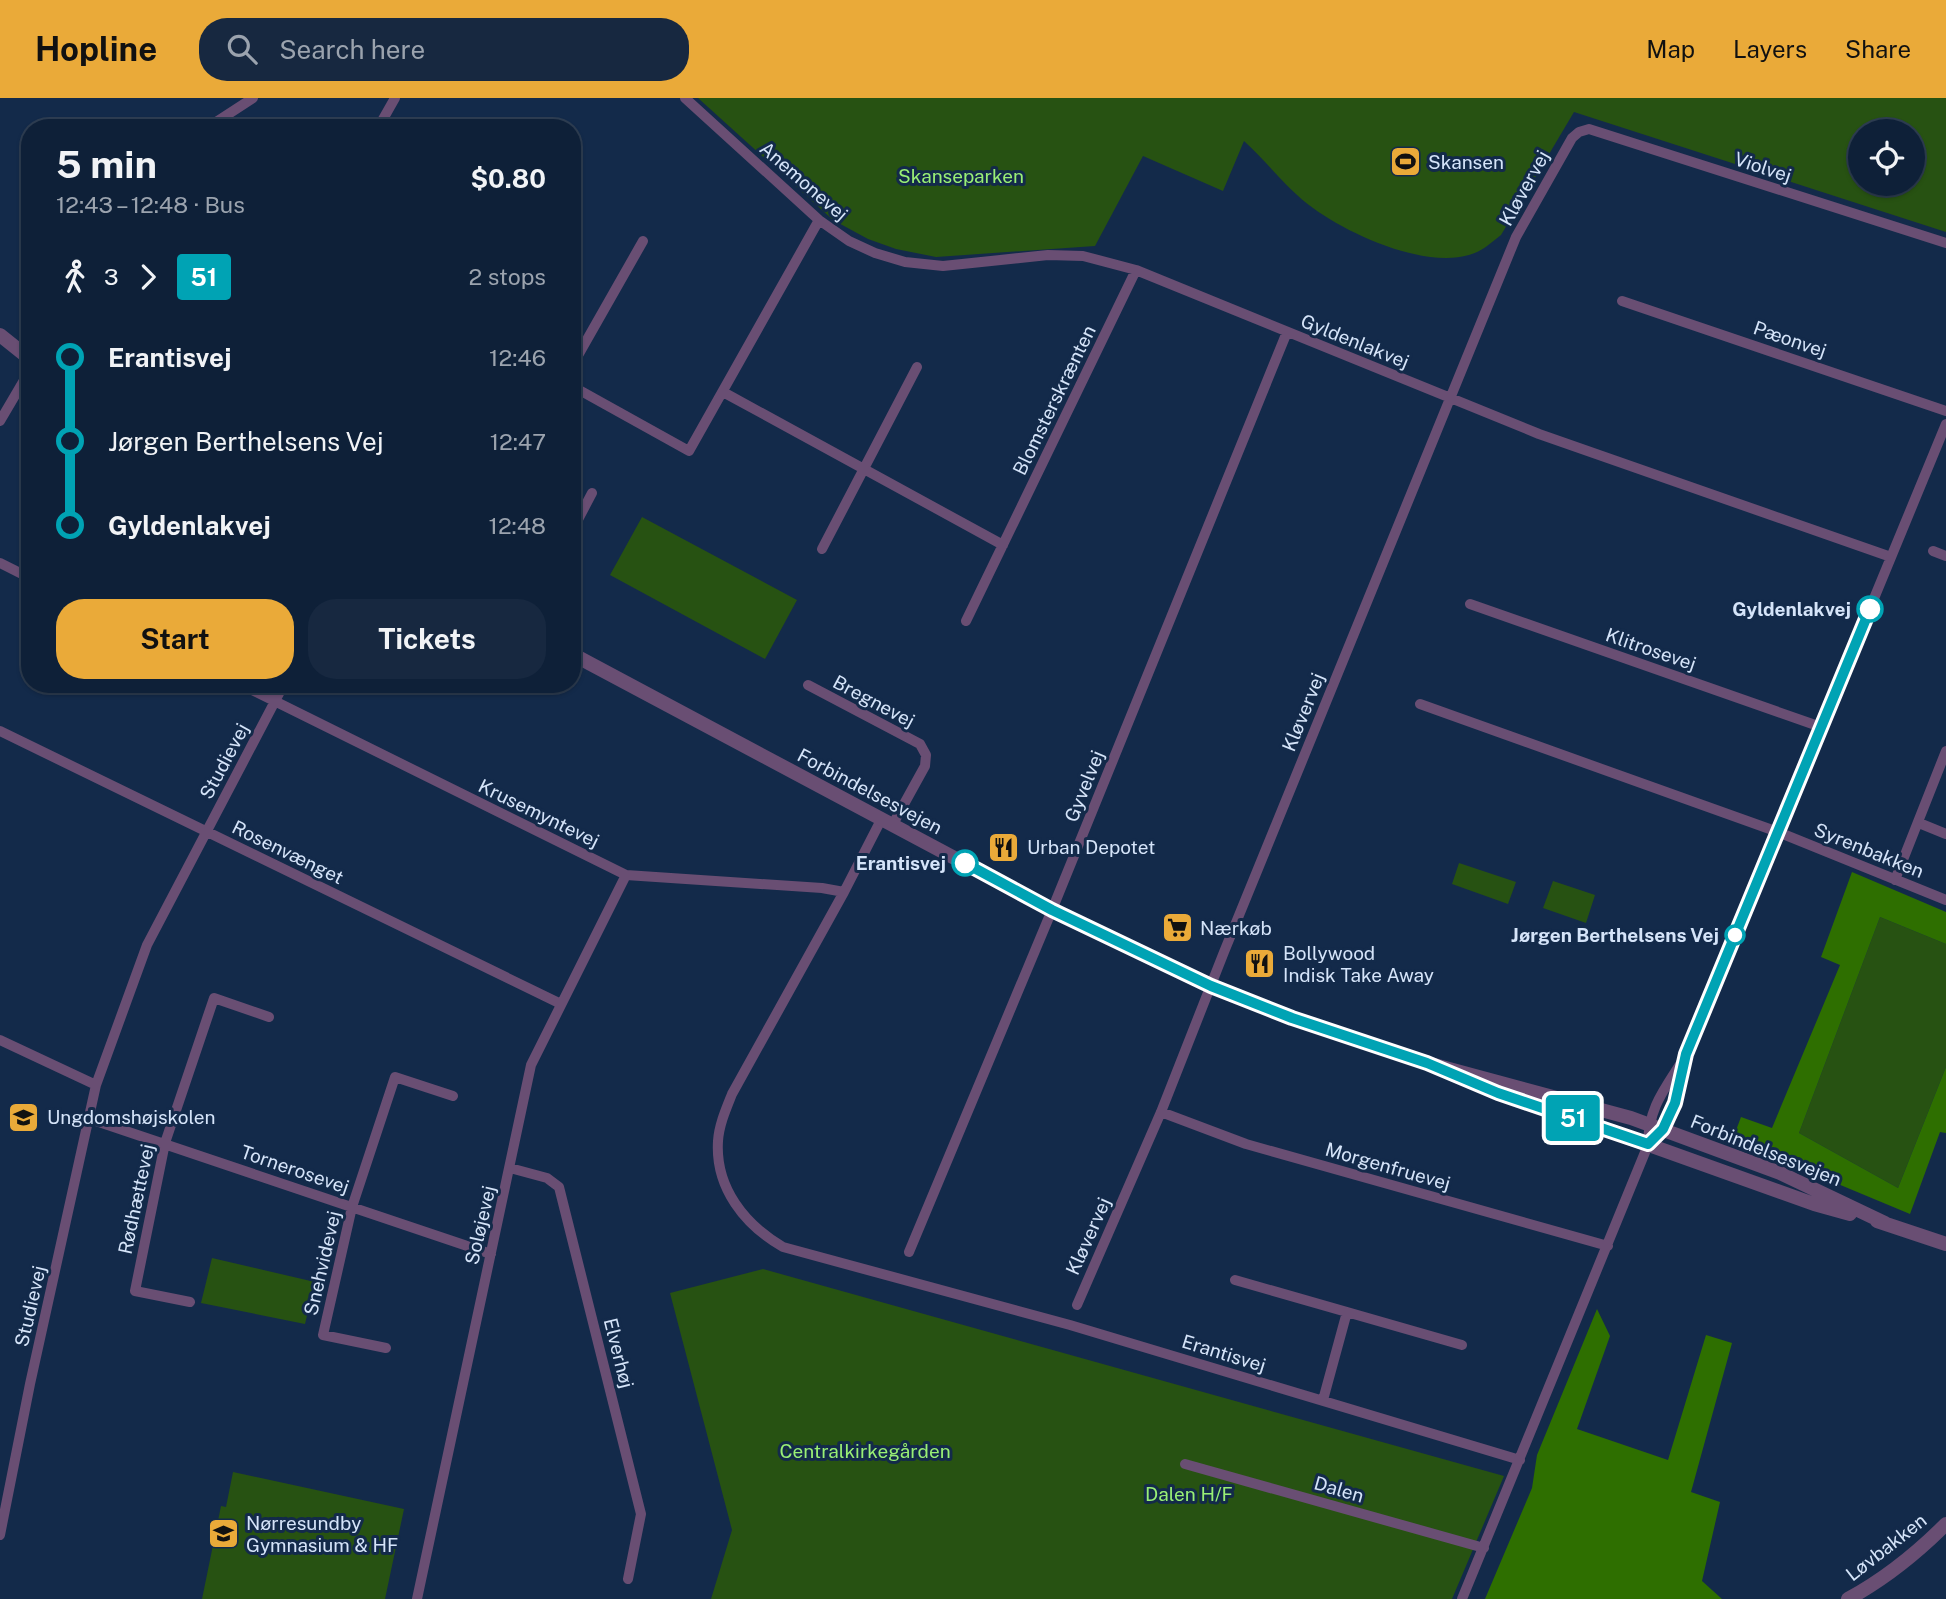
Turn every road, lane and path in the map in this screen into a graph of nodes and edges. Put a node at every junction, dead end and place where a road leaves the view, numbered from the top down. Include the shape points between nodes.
1 (253, 98) edge
2 (395, 98) edge
3 (685, 98) edge
4 (221, 119) edge
5 (383, 119) edge
6 (1572, 138) joint
7 (820, 220) junction
8 (643, 240) dead end
9 (1946, 243) edge
10 (1083, 256) joint
11 (1136, 270) junction
12 (1622, 301) dead end
13 (1287, 332) junction
14 (0, 335) edge
15 (0, 348) edge
16 (581, 350) edge
17 (21, 352) edge
18 (21, 356) edge
19 (917, 366) dead end
20 (21, 385) edge
21 (581, 391) edge
22 (723, 392) junction
23 (1450, 399) junction
24 (1946, 411) edge
25 (0, 421) edge
26 (1946, 424) edge
27 (863, 469) junction
28 (592, 493) dead end
29 (581, 514) edge
30 (1003, 545) junction
31 (822, 549) dead end
32 (1933, 551) dead end
33 (1891, 556) junction
34 (1946, 556) edge
35 (0, 563) edge
36 (21, 574) edge
37 (1470, 604) dead end
38 (966, 621) dead end
39 (581, 659) edge
40 (808, 685) dead end
41 (258, 693) edge
42 (280, 693) edge
43 (275, 702) junction
44 (1420, 704) dead end
45 (1821, 727) junction
46 (0, 731) edge
47 (1946, 751) edge
48 (887, 821) junction
49 (1919, 823) junction
50 (206, 831) junction
51 (1778, 832) junction
52 (1946, 834) edge
53 (626, 875) junction
54 (1895, 880) junction
55 (844, 892) junction
56 (1946, 900) edge
57 (1052, 910) junction
58 (1211, 986) junction
59 (561, 1004) junction
60 (269, 1017) dead end
61 (0, 1040) edge
62 (1686, 1054) junction
63 (1427, 1063) junction
64 (96, 1085) junction
65 (453, 1096) dead end
66 (1161, 1112) junction
67 (87, 1118) junction
68 (1648, 1124) junction
69 (1663, 1129) junction
70 (165, 1143) junction
71 (1648, 1144) junction
72 (510, 1168) junction
73 (352, 1207) junction
74 (1885, 1223) junction
75 (1946, 1244) edge
76 (1608, 1246) junction
77 (909, 1252) dead end
78 (491, 1254) junction
79 (1235, 1280) dead end
80 (190, 1302) dead end
81 (1077, 1305) dead end
82 (1347, 1312) junction
83 (1462, 1345) dead end
84 (386, 1348) dead end
85 (1323, 1400) junction
86 (1520, 1460) junction
87 (1185, 1464) dead end
88 (1946, 1524) edge
89 (0, 1535) edge
90 (1484, 1548) junction
91 (628, 1579) dead end
92 (417, 1599) edge
93 (1462, 1599) edge
94 (1848, 1599) edge

1 - 4 street
2 - 5 street
3 - 7 street, Anemonevej
6 - 9 street, Violvej via 1589,129
6 - 23 street, Kløvervej via 1516,237
7 - 10 street, Anemonevej via 849,241 905,262 943,266
7 - 22 street
8 - 16 street
10 - 11 street, Gyldenlakvej
11 - 13 street, Gyldenlakvej
11 - 30 street, Blomsterskrænten
12 - 24 street, Pæonvej
13 - 23 street, Gyldenlakvej
13 - 57 street, Gyvelvej
14 - 17 street
15 - 18 street
19 - 27 street
20 - 25 street
21 - 22 street via 689,452
22 - 27 street
23 - 33 street, Gyldenlakvej
23 - 58 street, Kløvervej
26 - 33 street
27 - 30 street
27 - 31 street
28 - 29 street
30 - 38 street, Blomsterskrænten
32 - 34 street
33 - 45 street
35 - 36 street
37 - 45 street, Klitrosevej
39 - 48 street, Forbindelsesvejen
40 - 48 street, Bregnevej via 920,744 925,766
41 - 43 street, Krusemyntevej
42 - 43 street, Studievej
43 - 50 street, Studievej
43 - 53 street, Krusemyntevej
44 - 51 street
45 - 51 street
46 - 50 street, Rosenvænget
47 - 49 street
48 - 55 street, Erantisvej
48 - 57 street, Forbindelsesvejen
49 - 52 street
49 - 54 street
50 - 59 street, Rosenvænget
50 - 64 street, Studievej via 147,945
51 - 54 street, Syrenbakken
51 - 62 street
53 - 55 street, Krusemyntevej
53 - 59 street, Soløjevej
54 - 56 street, Syrenbakken
55 - 85 street, Erantisvej via 723,1116 718,1140 724,1186 751,1224 783,1247
57 - 58 street, Forbindelsesvejen
57 - 77 street, Gyvelvej
58 - 63 street, Forbindelsesvejen
58 - 66 street, Kløvervej
59 - 72 street, Soløjevej via 531,1065
60 - 70 street, Rødhættevej via 214,998
61 - 64 street
62 - 68 street via 1659,1096
62 - 69 street via 1675,1103
63 - 68 street, Forbindelsesvejen
63 - 71 street, Forbindelsesvejen via 1498,1093
64 - 67 street, Studievej
65 - 73 street, Snehvidevej via 395,1077
66 - 76 street, Morgenfruevej via 1246,1144
66 - 81 street, Kløvervej
67 - 70 street, Tornerosevej
67 - 89 street, Studievej
68 - 69 street, Forbindelsesvejen
68 - 71 street
69 - 71 street
69 - 74 street, Forbindelsesvejen via 1780,1173
70 - 73 street, Tornerosevej
70 - 80 street, Rødhættevej via 135,1291
71 - 74 street, Forbindelsesvejen via 1814,1204
71 - 76 street
72 - 78 street, Soløjevej
72 - 91 street, Elverhøj via 547,1178 559,1187 641,1514
73 - 78 street, Tornerosevej
73 - 84 street, Snehvidevej via 323,1335
74 - 75 street, Forbindelsesvejen
76 - 86 street
78 - 92 street, Soløjevej
79 - 82 street
82 - 83 street
82 - 85 street
85 - 86 street, Erantisvej
86 - 90 street
87 - 90 street, Dalen
88 - 94 street, Løvbakken via 1921,1549
90 - 93 street

